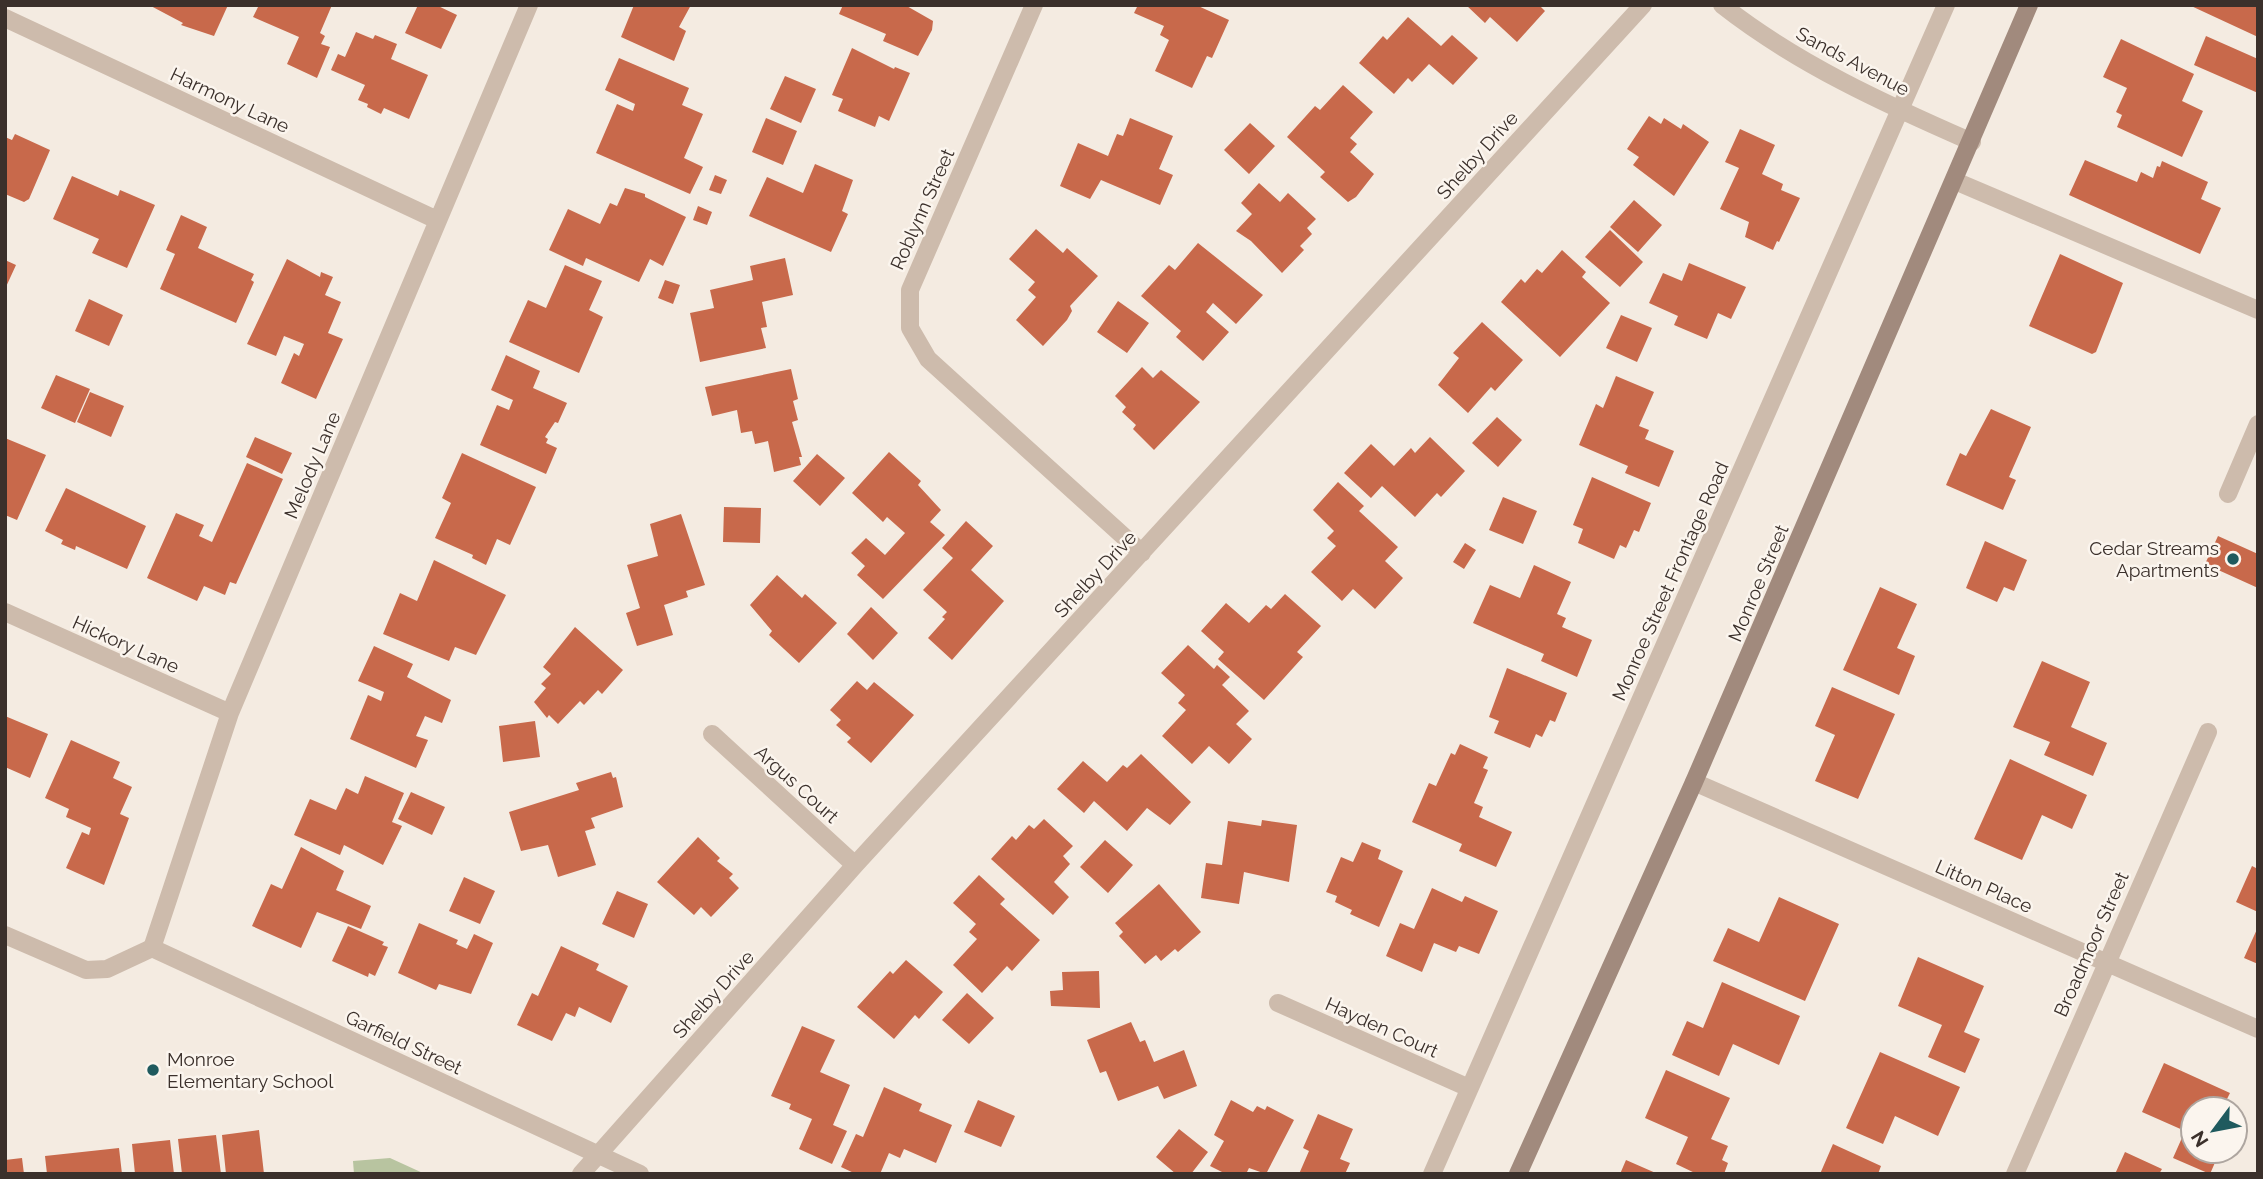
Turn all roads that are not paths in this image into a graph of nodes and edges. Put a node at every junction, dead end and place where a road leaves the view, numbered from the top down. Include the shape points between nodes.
1 (529, 5) edge
2 (1034, 5) edge
3 (1643, 5) edge
4 (1722, 5) edge
5 (1946, 5) edge
6 (2029, 5) edge
7 (5, 18) edge
8 (1900, 111) junction
9 (1972, 142) junction
10 (1955, 181) junction
11 (437, 220) junction
12 (2258, 310) edge
13 (2258, 424) edge
14 (2228, 495) dead end
15 (1142, 553) junction
16 (5, 612) edge
17 (230, 713) junction
18 (2208, 733) dead end
19 (712, 734) dead end
20 (1694, 782) junction
21 (855, 865) junction
22 (5, 935) edge
23 (152, 948) junction
24 (2106, 962) junction
25 (1278, 1003) dead end
26 (2258, 1028) edge
27 (1469, 1088) junction
28 (598, 1155) junction
29 (581, 1174) edge
30 (640, 1174) edge
31 (1432, 1174) edge
32 (1518, 1174) edge
33 (2015, 1174) edge

1 - 11 street, Melody Lane
2 - 15 street, Roblynn Street via 910,290 910,328 928,359
3 - 15 street, Shelby Drive
4 - 8 street, Sands Avenue via 1801,60
5 - 8 street, Monroe Street Frontage Road
6 - 9 main road, Monroe Street
7 - 11 street, Harmony Lane
8 - 9 street, Sands Avenue
8 - 27 street, Monroe Street Frontage Road
9 - 10 main road, Monroe Street
10 - 12 street
10 - 20 main road, Monroe Street
11 - 17 street, Melody Lane
13 - 14 street
15 - 21 street, Shelby Drive
16 - 17 street, Hickory Lane
17 - 23 street, Melody Lane
18 - 24 street, Broadmoor Street
19 - 21 street, Argus Court
20 - 24 street, Litton Place
20 - 32 main road, Monroe Street
21 - 28 street, Shelby Drive
22 - 23 street via 86,970 107,969
23 - 28 street, Garfield Street
24 - 26 street, Litton Place
24 - 33 street, Broadmoor Street
25 - 27 street, Hayden Court
27 - 31 street, Monroe Street Frontage Road
28 - 29 street, Shelby Drive
28 - 30 street, Garfield Street

